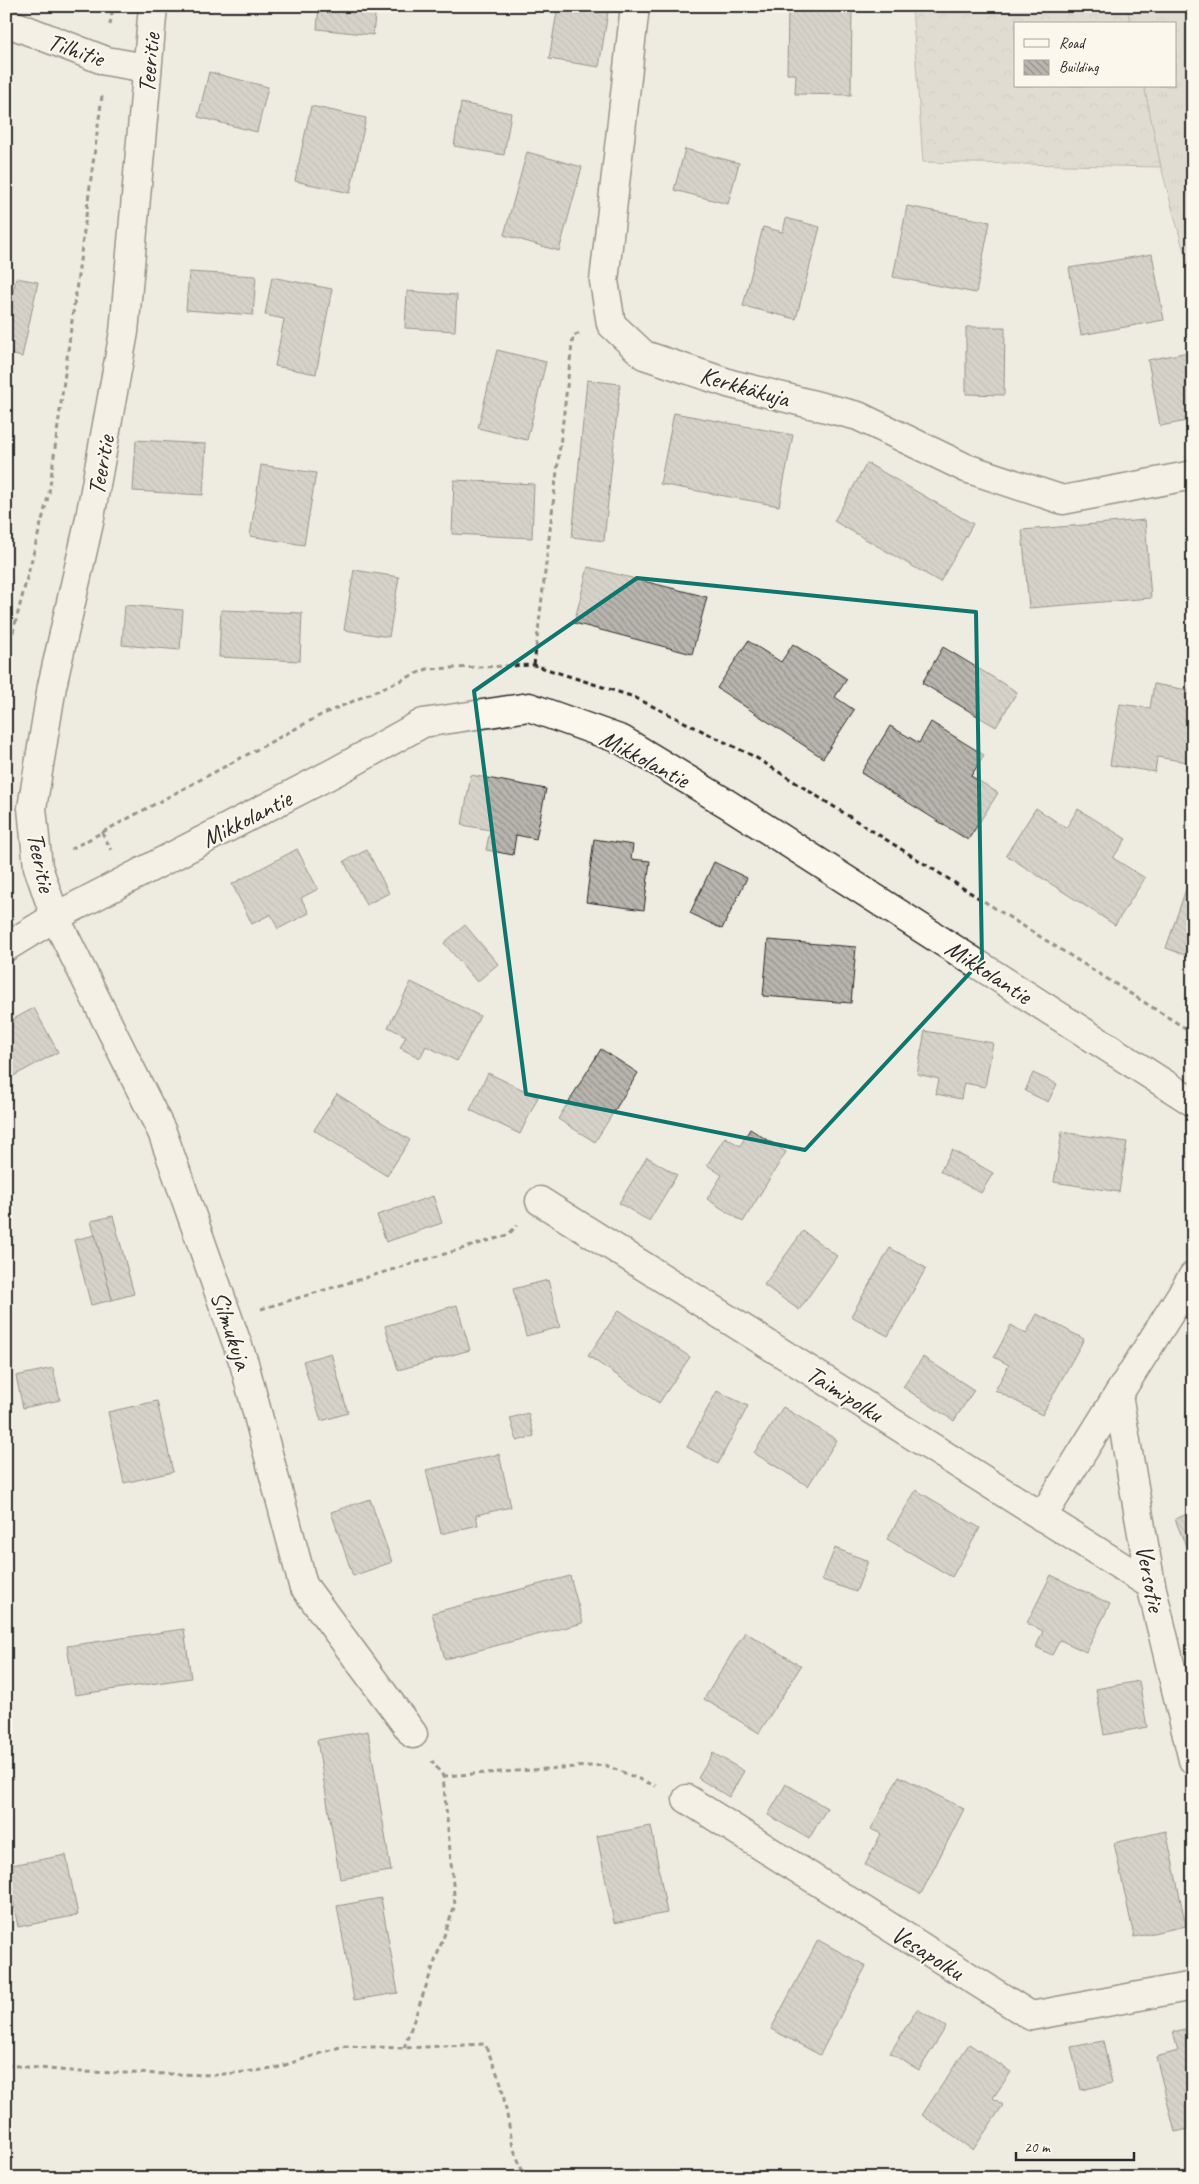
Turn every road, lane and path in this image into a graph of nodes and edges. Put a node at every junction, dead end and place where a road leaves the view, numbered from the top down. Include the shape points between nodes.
1 (113, 6) edge
2 (153, 6) edge
3 (635, 6) edge
4 (6, 22) edge
5 (106, 61) junction
6 (147, 68) junction
7 (611, 324) junction
8 (1193, 475) edge
9 (6, 658) edge
10 (534, 665) junction
11 (38, 867) junction
12 (56, 916) junction
13 (6, 947) edge
14 (1193, 1033) edge
15 (1193, 1102) edge
16 (540, 1201) joint
17 (1193, 1276) edge
18 (229, 1319) junction
19 (1118, 1394) junction
20 (1042, 1517) junction
21 (1151, 1585) junction
22 (413, 1734) joint
23 (1193, 1760) edge
24 (444, 1776) junction
25 (687, 1799) joint
26 (1193, 1986) edge
27 (404, 2048) junction
28 (6, 2065) edge
29 (525, 2178) edge

1 - 5 path
2 - 6 street, Teeritie
3 - 7 street via 604,281
4 - 5 street, Tilhitie
5 - 6 street, Tilhitie
5 - 9 path via 49,493
6 - 11 street, Teeritie via 124,332 89,523 52,686 32,808
7 - 8 street, Kerkkäkuja via 644,356 731,384 858,416 966,468 1063,500
7 - 10 path via 572,336
10 - 11 path via 427,669 321,715
10 - 14 path via 634,697 754,758
11 - 12 street, Teeritie
12 - 13 street, Mikkolantie
12 - 15 street, Mikkolantie via 423,723 529,707 622,740
12 - 18 street, Silmukuja via 162,1132
16 - 18 path via 508,1235
16 - 20 street, Taimipolku
17 - 19 street
18 - 22 street, Silmukuja via 303,1585
19 - 20 street
19 - 21 street, Versotie
20 - 21 street, Taimipolku
21 - 23 street, Versotie
22 - 24 path
24 - 25 path via 605,1764
24 - 27 path via 455,1905
25 - 26 street, Vesapolku via 1031,2016
27 - 28 path via 343,2046 273,2069 215,2075 81,2072
27 - 29 path via 485,2044 501,2083 513,2147

